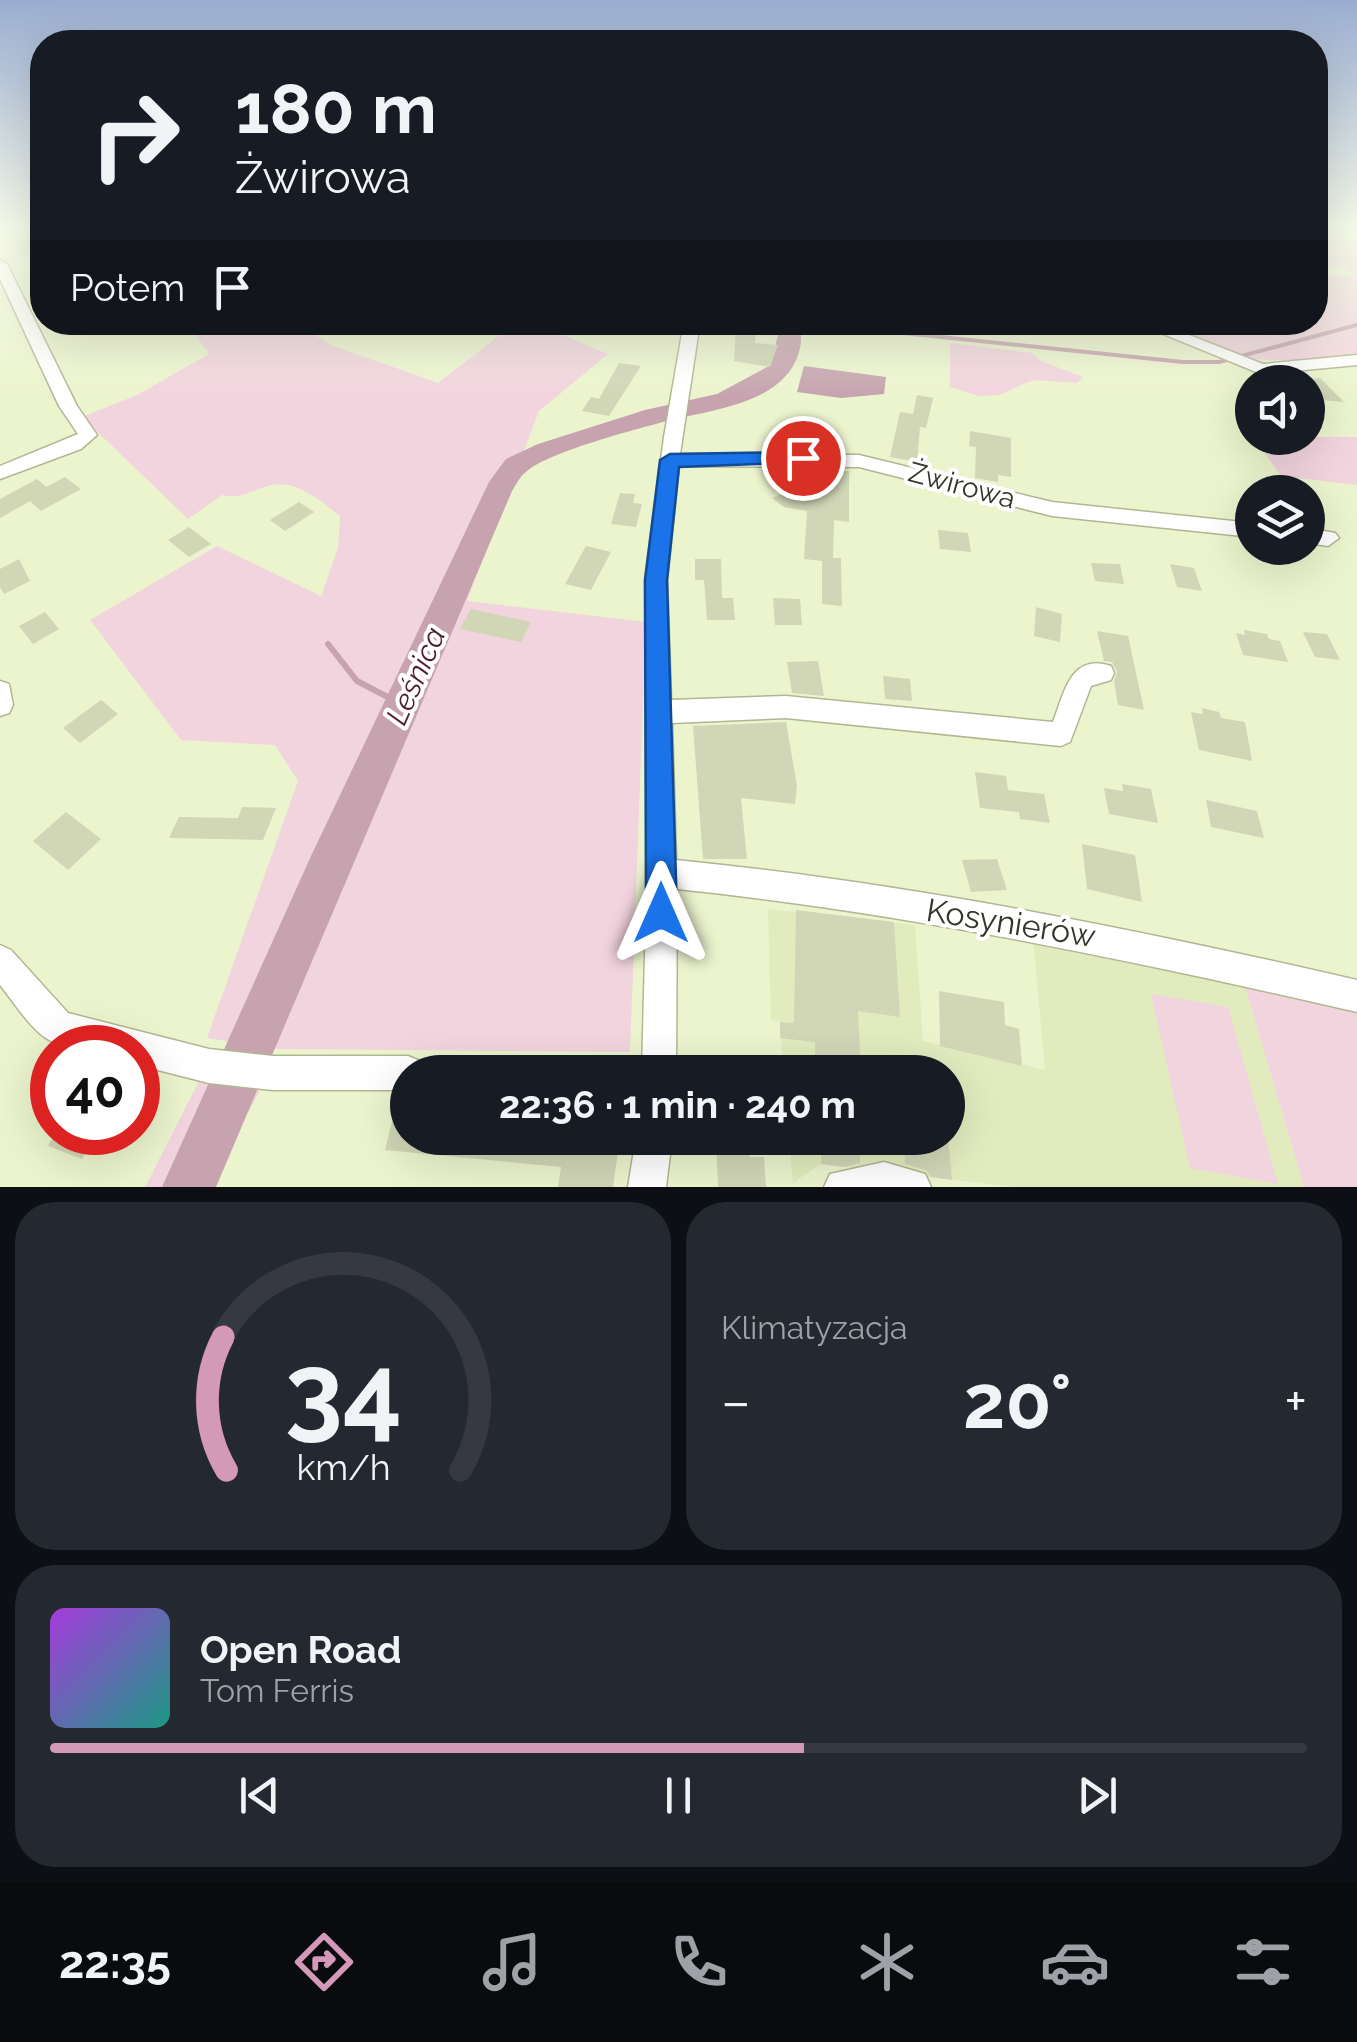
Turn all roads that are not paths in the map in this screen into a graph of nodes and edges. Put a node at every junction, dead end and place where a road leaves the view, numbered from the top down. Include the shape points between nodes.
1 (10, 285) edge
2 (30, 328) edge
3 (33, 335) edge
4 (690, 335) edge
5 (1171, 335) edge
6 (1357, 360) edge
7 (670, 460) junction
8 (0, 473) edge
9 (1235, 528) edge
10 (1102, 672) dead end
11 (0, 692) edge
12 (0, 705) edge
13 (658, 712) junction
14 (662, 873) junction
15 (0, 961) edge
16 (1357, 996) edge
17 (56, 1025) edge
18 (160, 1054) edge
19 (659, 1055) edge
20 (390, 1073) edge
21 (652, 1155) edge
22 (648, 1187) edge
23 (842, 1187) edge
24 (912, 1187) edge

1 - 2 street
3 - 8 street via 88,435
4 - 7 street
5 - 6 street via 1261,370
7 - 9 street, Żwirowa via 859,461 1052,508
7 - 13 street via 656,580
10 - 13 street via 1081,680 1060,734 786,706
11 - 12 street
13 - 14 street
14 - 16 street, Kosynierów via 1061,928
14 - 19 street
15 - 17 street
18 - 20 street via 273,1073
21 - 22 street
23 - 24 street

